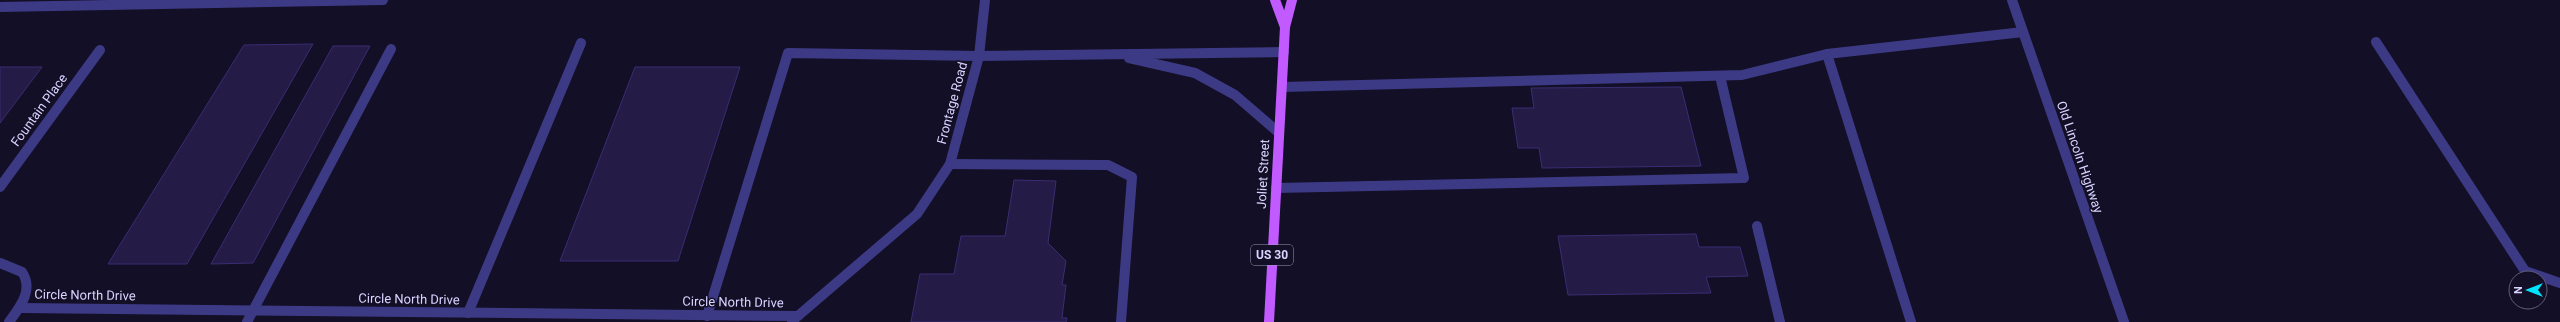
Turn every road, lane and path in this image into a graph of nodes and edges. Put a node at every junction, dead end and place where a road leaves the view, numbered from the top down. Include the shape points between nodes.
1 (384, 0) edge
2 (985, 0) edge
3 (1275, 0) edge
4 (1292, 0) edge
5 (2012, 0) edge
6 (0, 7) edge
7 (1285, 27) junction
8 (2023, 32) junction
9 (2376, 42) dead end
10 (581, 43) dead end
11 (391, 49) dead end
12 (100, 50) dead end
13 (1284, 52) junction
14 (1112, 54) junction
15 (1826, 54) junction
16 (979, 56) junction
17 (1720, 76) junction
18 (1282, 87) junction
19 (1279, 133) junction
20 (950, 164) junction
21 (0, 187) edge
22 (1276, 188) junction
23 (1757, 226) dead end
24 (0, 263) edge
25 (2560, 283) edge
26 (21, 308) junction
27 (252, 311) junction
28 (468, 313) junction
29 (707, 316) junction
30 (380, 317) edge
31 (647, 319) edge
32 (794, 319) edge
33 (9, 322) edge
34 (247, 322) edge
35 (1121, 322) edge
36 (1269, 322) edge
37 (1780, 322) edge
38 (1911, 322) edge
39 (2124, 322) edge

1 - 6 street
2 - 16 street
3 - 7 main road, US 30
4 - 7 main road, US 30
5 - 8 street, Old Lincoln Highway
7 - 13 main road, Joliet Street / US 30
8 - 15 street
8 - 39 street, Old Lincoln Highway
9 - 25 street via 2525,271
10 - 28 street
11 - 27 street
12 - 21 street, Fountain Place
13 - 14 street, Frontage Road
13 - 18 main road, Joliet Street / US 30
14 - 16 street, Frontage Road
14 - 19 street via 1195,73 1235,94
15 - 17 street via 1742,75
15 - 38 street
16 - 20 street, Frontage Road
16 - 29 street via 788,53
17 - 18 street
17 - 22 street via 1744,178
18 - 19 main road, Joliet Street / US 30
19 - 22 main road, Joliet Street / US 30
20 - 32 street, Frontage Road via 917,214
20 - 35 street via 1108,165 1132,177
22 - 36 main road, Joliet Street / US 30
23 - 37 street
24 - 26 street via 12,265 22,272 28,282 27,294
26 - 27 street, Circle North Drive
26 - 33 street
27 - 30 street, Circle North Drive
27 - 34 street
28 - 30 street, Circle North Drive
28 - 31 street, Circle North Drive
29 - 31 street, Circle North Drive
29 - 32 street, Circle North Drive

